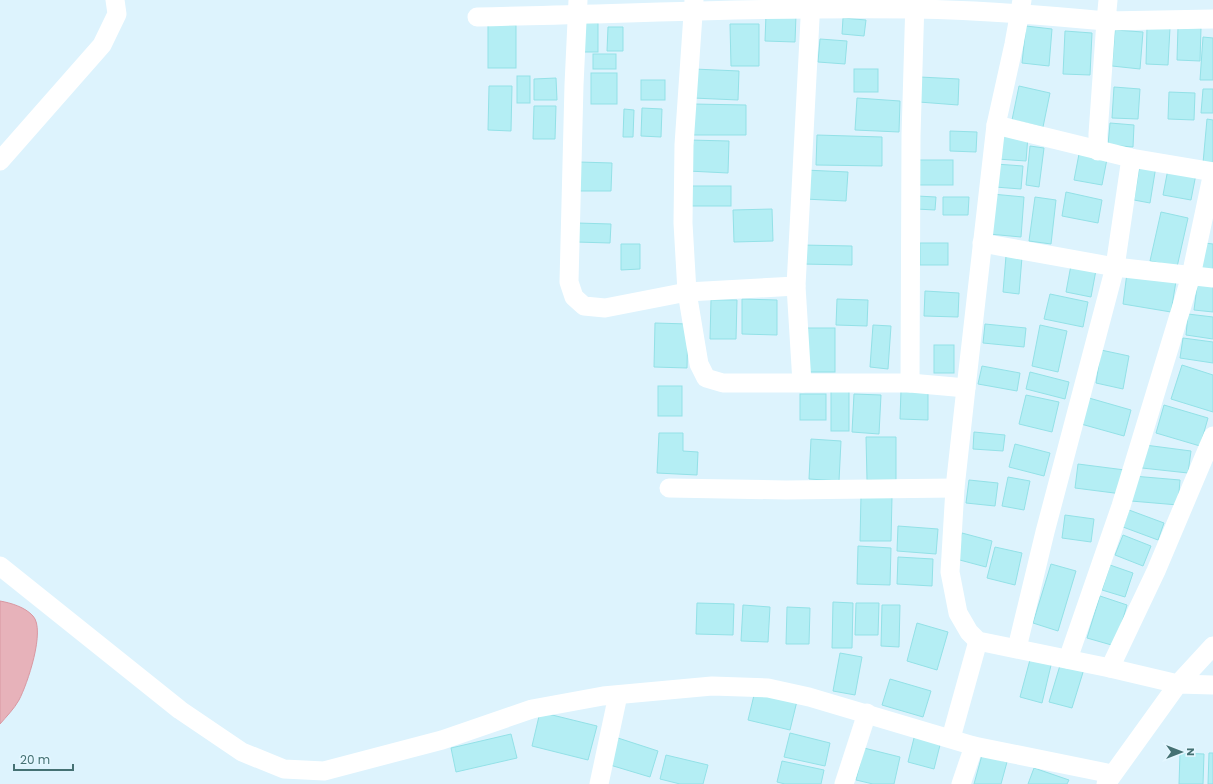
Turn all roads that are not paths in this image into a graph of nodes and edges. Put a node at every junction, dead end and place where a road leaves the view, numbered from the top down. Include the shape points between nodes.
1 (115, 0) edge
2 (1108, 0) edge
3 (694, 5) edge
4 (811, 5) edge
5 (915, 5) edge
6 (1022, 7) edge
7 (578, 8) edge
8 (477, 17) dead end
9 (1213, 19) edge
10 (1106, 21) junction
11 (996, 125) junction
12 (1098, 151) junction
13 (1131, 158) junction
14 (0, 161) edge
15 (1213, 172) edge
16 (982, 243) junction
17 (1115, 267) junction
18 (1191, 276) junction
19 (1213, 278) edge
20 (796, 286) junction
21 (687, 292) junction
22 (802, 382) junction
23 (910, 383) junction
24 (966, 388) junction
25 (1213, 436) edge
26 (669, 488) dead end
27 (955, 488) junction
28 (0, 566) edge
29 (978, 641) junction
30 (1213, 646) edge
31 (1017, 648) junction
32 (1068, 660) junction
33 (1110, 668) junction
34 (1178, 684) junction
35 (1213, 685) edge
36 (618, 695) junction
37 (866, 713) junction
38 (951, 738) junction
39 (974, 746) junction
40 (1109, 779) edge
41 (598, 784) edge
42 (844, 784) edge
43 (961, 784) edge

1 - 14 street via 117,14 102,45
2 - 10 street
3 - 4 street
3 - 7 street
3 - 21 street via 684,153 683,222
4 - 5 street
4 - 20 street
5 - 6 street
5 - 23 street via 911,136
6 - 10 street
6 - 11 street
7 - 8 street
7 - 21 street via 569,282 574,297 584,306 605,308
9 - 10 street
10 - 12 street
11 - 12 street
11 - 16 street
12 - 13 street
13 - 15 street
13 - 17 street
15 - 18 street
16 - 17 street
16 - 24 street
17 - 18 street
17 - 31 street
18 - 19 street
18 - 32 street via 1121,506
20 - 21 street
20 - 22 street
21 - 22 street via 699,364 706,378 723,383
22 - 23 street
23 - 24 street
24 - 27 street
25 - 33 street via 1156,571
26 - 27 street
27 - 29 street via 950,572 958,613 969,632
28 - 36 street via 180,710 242,752 284,769 324,771 442,740 532,709
29 - 31 street
29 - 38 street
30 - 34 street
31 - 32 street
32 - 33 street
33 - 34 street
34 - 35 street
34 - 40 street
36 - 37 street via 712,686 768,688 809,696
36 - 41 street
37 - 38 street
37 - 42 street
38 - 39 street
39 - 40 street
39 - 43 street

